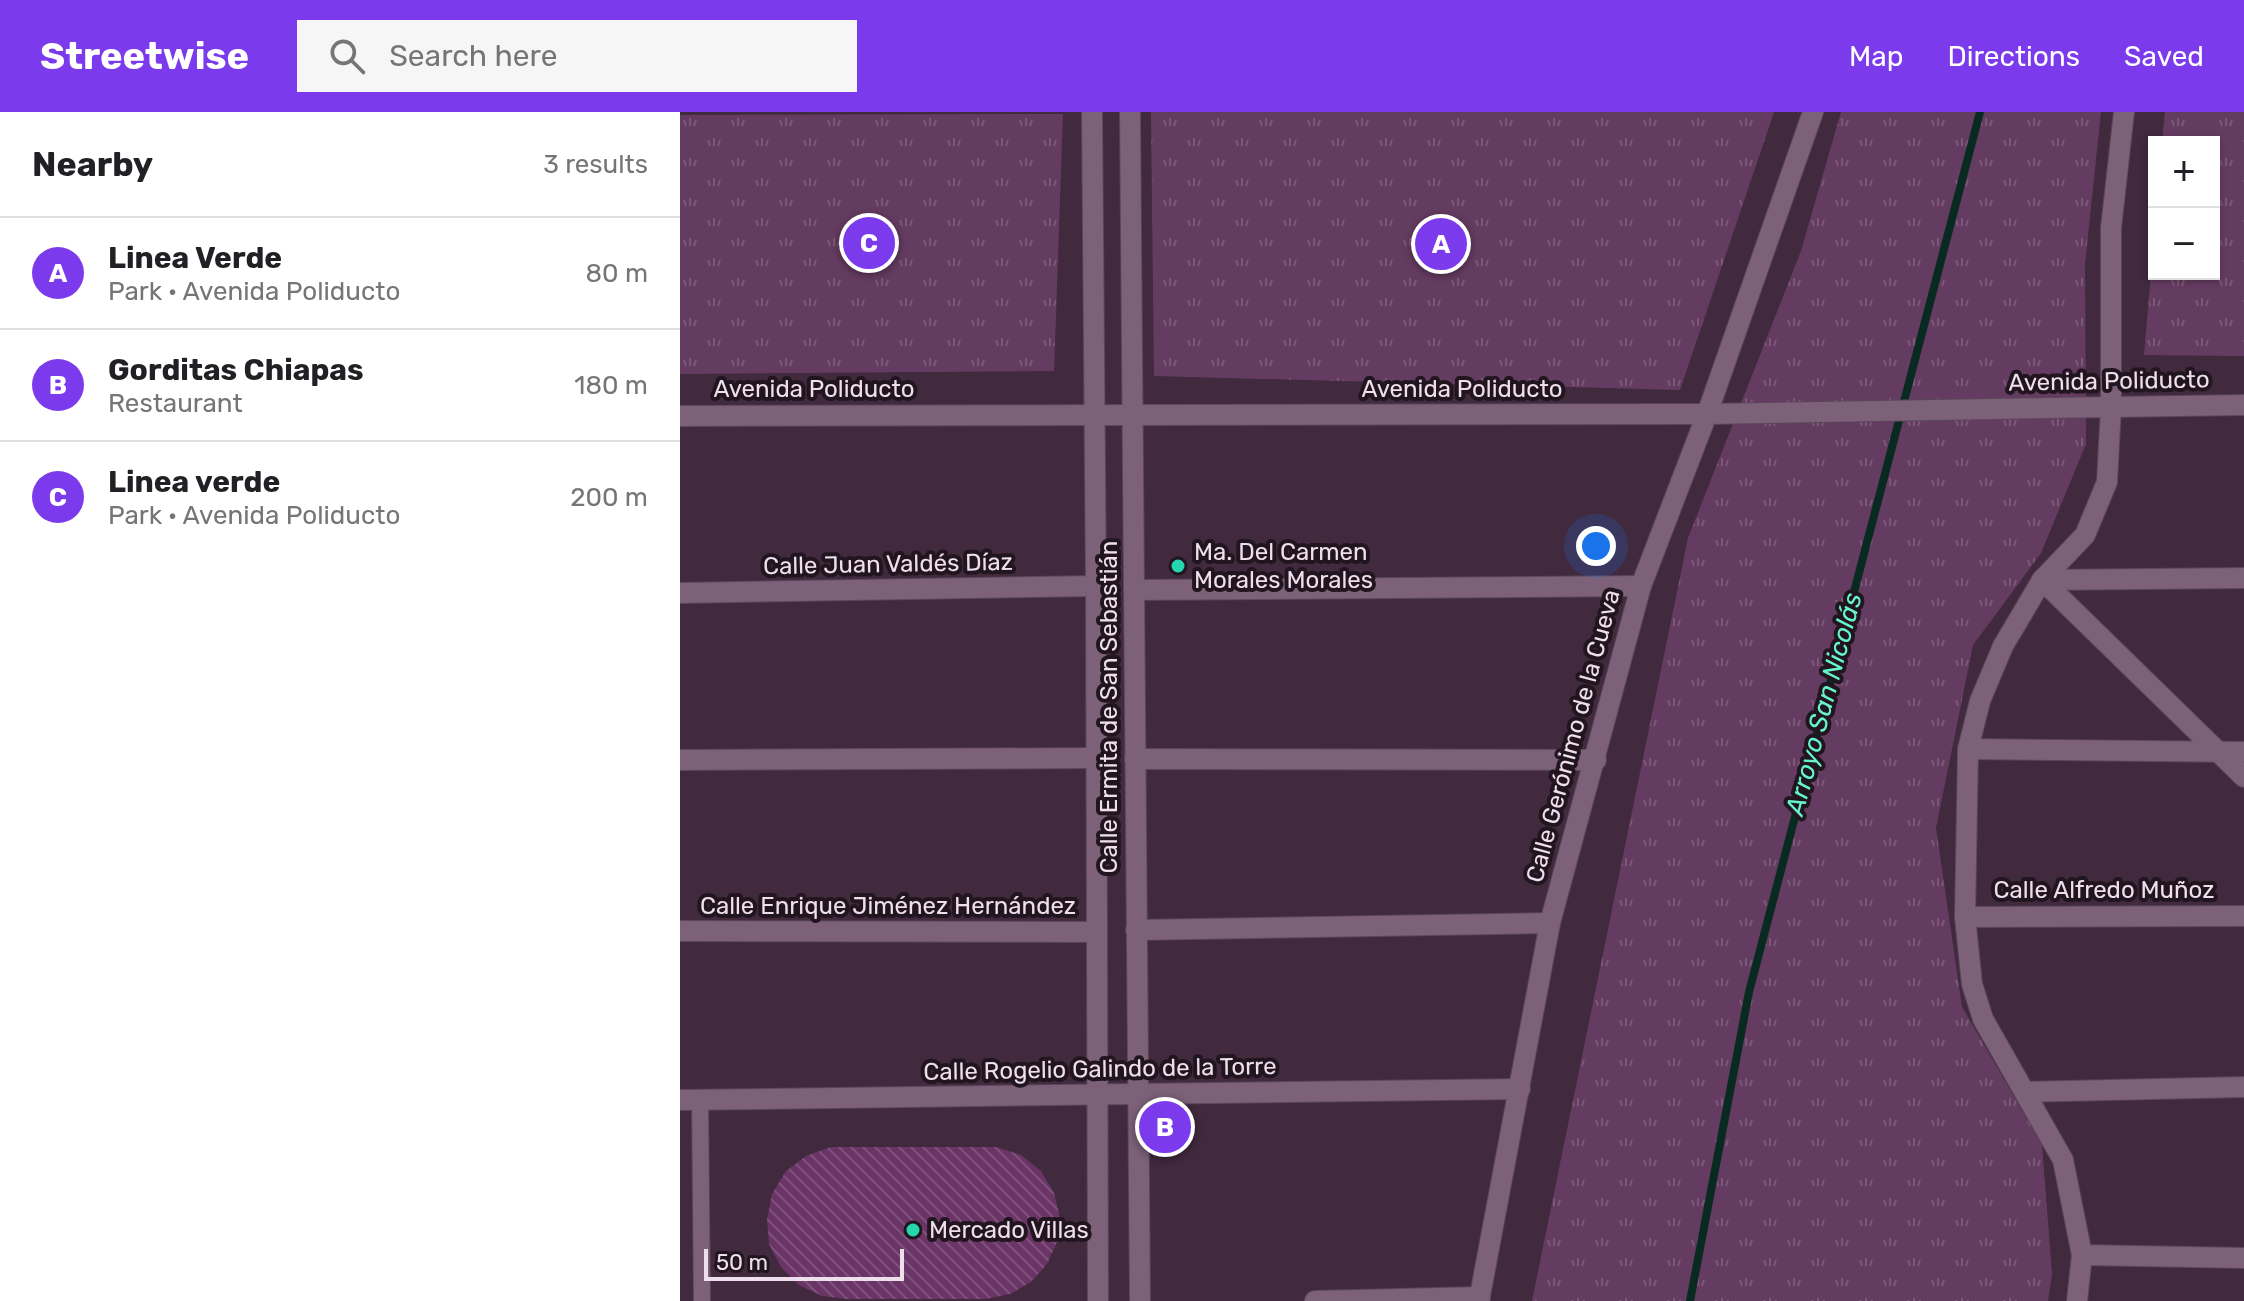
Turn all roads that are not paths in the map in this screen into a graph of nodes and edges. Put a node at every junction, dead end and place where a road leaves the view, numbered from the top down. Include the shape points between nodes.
1 (1092, 112) edge
2 (1130, 112) edge
3 (1813, 112) edge
4 (2124, 112) edge
5 (2244, 405) edge
6 (2111, 407) junction
7 (1093, 414) junction
8 (1707, 414) junction
9 (680, 416) edge
10 (1133, 417) junction
11 (2244, 578) edge
12 (2042, 580) junction
13 (1096, 586) junction
14 (1641, 586) junction
15 (1134, 590) junction
16 (680, 593) edge
17 (1968, 749) junction
18 (2244, 752) edge
19 (2219, 753) junction
20 (1096, 758) junction
21 (1135, 759) junction
22 (680, 760) edge
23 (1596, 760) junction
24 (2244, 777) edge
25 (2244, 916) edge
26 (1965, 917) junction
27 (1550, 923) junction
28 (1136, 930) junction
29 (680, 931) edge
30 (1097, 932) junction
31 (2244, 1087) edge
32 (1520, 1089) junction
33 (2026, 1092) junction
34 (1138, 1094) junction
35 (1097, 1095) junction
36 (690, 1100) edge
37 (2082, 1255) junction
38 (2244, 1258) edge
39 (1480, 1299) edge
40 (702, 1301) edge
41 (1098, 1301) edge
42 (1140, 1301) edge
43 (1315, 1301) edge
44 (2077, 1301) edge

1 - 7 street, Calle Ermita de San Sebastián
2 - 10 street, Calle Ermita de San Sebastián
3 - 8 street, Calle Gerónimo de la Cueva
4 - 6 street via 2111,228
5 - 6 street, Avenida Poliducto
6 - 8 street, Avenida Poliducto
6 - 12 street via 2107,482 2085,535
7 - 9 street, Avenida Poliducto
7 - 10 street, Avenida Poliducto
7 - 13 street, Calle Ermita de San Sebastián
8 - 10 street, Avenida Poliducto
8 - 14 street, Calle Gerónimo de la Cueva
10 - 15 street, Calle Ermita de San Sebastián
11 - 12 street
12 - 17 street via 2003,646 1980,701
12 - 19 street
13 - 16 street, Calle Juan Valdés Díaz
13 - 20 street, Calle Ermita de San Sebastián
14 - 15 street
14 - 23 street, Calle Gerónimo de la Cueva
15 - 21 street, Calle Ermita de San Sebastián
17 - 19 street
17 - 26 street
18 - 19 street
19 - 24 street
20 - 22 street
20 - 30 street, Calle Ermita de San Sebastián
21 - 23 street
21 - 28 street, Calle Ermita de San Sebastián
23 - 27 street, Calle Gerónimo de la Cueva
25 - 26 street, Calle Alfredo Muñoz
26 - 33 street via 1972,984 1983,1019
27 - 28 street
27 - 32 street, Calle Gerónimo de la Cueva
28 - 34 street, Calle Ermita de San Sebastián
29 - 30 street, Calle Enrique Jiménez Hernández
30 - 35 street, Calle Ermita de San Sebastián
31 - 33 street
32 - 34 street, Calle Rogelio Galindo de la Torre
32 - 39 street, Calle Gerónimo de la Cueva
33 - 37 street via 2063,1160
34 - 35 street, Calle Rogelio Galindo de la Torre
34 - 42 street, Calle Ermita de San Sebastián
35 - 36 street, Calle Rogelio Galindo de la Torre
35 - 41 street, Calle Ermita de San Sebastián
36 - 40 lane
37 - 38 street
37 - 44 street
39 - 43 street

